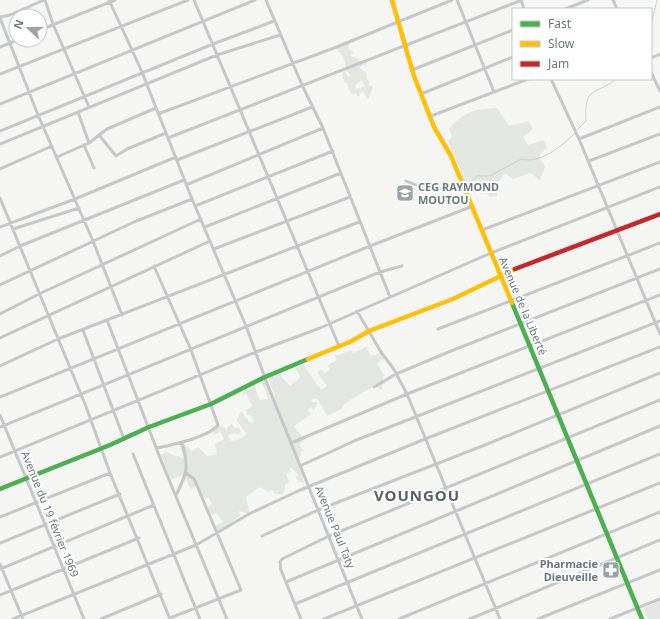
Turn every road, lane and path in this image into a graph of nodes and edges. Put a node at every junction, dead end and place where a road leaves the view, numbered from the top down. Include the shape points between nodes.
1 (44, 0) edge
2 (115, 0) edge
3 (188, 0) edge
4 (194, 0) edge
5 (255, 0) edge
6 (266, 0) edge
7 (392, 0) edge
8 (452, 0) edge
9 (457, 0) edge
10 (521, 0) edge
11 (588, 0) edge
12 (109, 1) edge
13 (568, 8) edge
14 (0, 18) edge
15 (203, 21) junction
16 (274, 21) junction
17 (465, 21) junction
18 (398, 22) junction
19 (53, 24) junction
20 (48, 26) edge
21 (121, 27) junction
22 (512, 30) edge
23 (280, 35) junction
24 (8, 41) edge
25 (213, 44) junction
26 (474, 44) junction
27 (405, 46) junction
28 (11, 48) edge
29 (65, 49) junction
30 (132, 50) junction
31 (217, 55) junction
32 (512, 57) edge
33 (292, 63) junction
34 (18, 66) junction
35 (485, 69) junction
36 (412, 70) junction
37 (142, 72) junction
38 (652, 73) edge
39 (0, 74) edge
40 (75, 74) junction
41 (525, 80) edge
42 (551, 80) edge
43 (658, 82) edge
44 (146, 84) junction
45 (302, 85) junction
46 (231, 87) junction
47 (660, 90) edge
48 (494, 92) junction
49 (29, 93) junction
50 (422, 94) junction
51 (85, 96) junction
52 (0, 104) edge
53 (89, 107) junction
54 (312, 107) junction
55 (660, 107) edge
56 (156, 108) junction
57 (240, 109) junction
58 (78, 112) junction
59 (158, 114) junction
60 (38, 116) junction
61 (431, 116) junction
62 (43, 125) junction
63 (324, 128) junction
64 (0, 130) edge
65 (250, 132) junction
66 (166, 133) junction
67 (660, 134) edge
68 (99, 135) junction
69 (168, 138) junction
70 (579, 139) junction
71 (88, 143) junction
72 (0, 144) edge
73 (84, 145) junction
74 (52, 146) junction
75 (333, 151) junction
76 (259, 154) junction
77 (56, 157) junction
78 (177, 158) junction
79 (588, 161) junction
80 (660, 162) edge
81 (94, 168) dead end
82 (0, 170) edge
83 (341, 173) junction
84 (268, 176) junction
85 (184, 180) junction
86 (406, 181) dead end
87 (598, 184) junction
88 (186, 185) junction
89 (464, 186) junction
90 (660, 187) edge
91 (350, 197) junction
92 (0, 198) edge
93 (75, 199) junction
94 (192, 199) junction
95 (277, 199) junction
96 (195, 206) junction
97 (473, 206) junction
98 (79, 208) junction
99 (608, 208) junction
100 (660, 214) edge
101 (201, 219) junction
102 (84, 220) junction
103 (287, 221) junction
104 (10, 222) junction
105 (359, 222) junction
106 (0, 227) edge
107 (205, 227) junction
108 (13, 229) junction
109 (482, 230) junction
110 (618, 231) junction
111 (93, 241) junction
112 (210, 241) junction
113 (660, 243) edge
114 (20, 246) junction
115 (297, 246) junction
116 (370, 246) junction
117 (214, 249) junction
118 (491, 252) junction
119 (627, 255) junction
120 (0, 256) edge
121 (102, 265) junction
122 (154, 266) junction
123 (402, 266) dead end
124 (660, 269) edge
125 (30, 270) junction
126 (307, 272) junction
127 (380, 272) junction
128 (223, 274) junction
129 (501, 275) junction
130 (637, 279) junction
131 (0, 285) edge
132 (111, 286) junction
133 (39, 294) junction
134 (660, 295) edge
135 (168, 297) junction
136 (390, 297) junction
137 (318, 298) junction
138 (512, 300) junction
139 (646, 301) junction
140 (236, 302) junction
141 (357, 312) junction
142 (0, 314) edge
143 (122, 315) junction
144 (49, 316) junction
145 (107, 320) junction
146 (660, 321) edge
147 (521, 323) junction
148 (655, 323) junction
149 (179, 324) junction
150 (329, 324) junction
151 (246, 326) junction
152 (438, 329) dead end
153 (83, 330) junction
154 (369, 331) junction
155 (660, 334) edge
156 (0, 338) edge
157 (58, 340) junction
158 (339, 346) junction
159 (531, 346) junction
160 (660, 347) edge
161 (117, 350) junction
162 (191, 350) junction
163 (256, 352) junction
164 (94, 358) junction
165 (0, 366) edge
166 (539, 368) junction
167 (70, 369) junction
168 (660, 373) edge
169 (201, 374) junction
170 (396, 374) junction
171 (128, 375) junction
172 (265, 377) junction
173 (104, 384) junction
174 (374, 388) dead end
175 (549, 391) junction
176 (81, 394) junction
177 (407, 394) junction
178 (0, 398) edge
179 (139, 400) junction
180 (660, 400) edge
181 (211, 404) junction
182 (114, 410) junction
183 (0, 415) edge
184 (559, 415) junction
185 (416, 417) junction
186 (90, 420) junction
187 (4, 425) junction
188 (660, 426) edge
189 (0, 427) edge
190 (149, 427) junction
191 (568, 438) junction
192 (124, 439) junction
193 (424, 439) junction
194 (182, 443) junction
195 (291, 443) junction
196 (101, 448) junction
197 (157, 448) junction
198 (15, 451) junction
199 (133, 454) dead end
200 (660, 454) edge
201 (0, 457) edge
202 (577, 460) junction
203 (435, 464) junction
204 (300, 466) junction
205 (110, 473) junction
206 (186, 473) junction
207 (26, 478) junction
208 (587, 483) junction
209 (660, 483) edge
210 (309, 487) junction
211 (446, 488) junction
212 (0, 489) edge
213 (120, 494) junction
214 (176, 496) junction
215 (36, 502) junction
216 (154, 505) junction
217 (597, 508) junction
218 (318, 510) junction
219 (455, 511) junction
220 (660, 512) edge
221 (129, 516) junction
222 (0, 517) edge
223 (45, 524) junction
224 (218, 533) junction
225 (465, 534) junction
226 (608, 534) junction
227 (262, 536) dead end
228 (329, 536) junction
229 (139, 538) junction
230 (660, 540) edge
231 (0, 543) edge
232 (196, 544) junction
233 (54, 547) junction
234 (174, 553) junction
235 (617, 558) junction
236 (339, 559) junction
237 (476, 559) junction
238 (148, 563) junction
239 (0, 564) edge
240 (1, 569) edge
241 (63, 570) junction
242 (660, 570) edge
243 (348, 581) junction
244 (286, 582) junction
245 (627, 583) junction
246 (486, 584) junction
247 (11, 590) junction
248 (161, 594) junction
249 (0, 595) edge
250 (74, 595) junction
251 (218, 599) junction
252 (660, 599) edge
253 (295, 604) junction
254 (357, 606) junction
255 (195, 608) junction
256 (495, 608) junction
257 (637, 608) junction
258 (22, 617) edge
259 (13, 619) edge
260 (84, 619) edge
261 (101, 619) edge
262 (170, 619) edge
263 (200, 619) edge
264 (227, 619) edge
265 (300, 619) edge
266 (324, 619) edge
267 (362, 619) edge
268 (399, 619) edge
269 (470, 619) edge
270 (500, 619) edge
271 (538, 619) edge
272 (610, 619) edge
273 (642, 619) edge

1 - 14 street
1 - 19 street
2 - 12 street
3 - 21 street
4 - 15 street
5 - 15 street
6 - 16 street
7 - 18 street, Avenue de la Liberté
8 - 18 street
9 - 17 street
10 - 17 street
11 - 13 street
12 - 19 street
12 - 21 street, Avenue Paul Taty
14 - 24 street
15 - 25 street
15 - 30 street
16 - 23 street
16 - 25 street
17 - 26 street
17 - 27 street
18 - 27 street, Avenue de la Liberté
18 - 33 street
19 - 20 street
19 - 29 street
21 - 29 street
21 - 30 street, Avenue Paul Taty
22 - 26 street
23 - 31 street
23 - 33 street
25 - 31 street
25 - 37 street
26 - 35 street
26 - 36 street
27 - 36 street, Avenue de la Liberté
27 - 45 street
28 - 34 street
29 - 34 street
29 - 40 street
30 - 37 street, Avenue Paul Taty
30 - 40 street
31 - 44 street
31 - 46 street
32 - 35 street
33 - 45 street
33 - 46 street
34 - 39 street
34 - 49 street
35 - 48 street
35 - 50 street
36 - 50 street, Avenue de la Liberté
37 - 44 street, Avenue Paul Taty
37 - 51 street
38 - 43 street
40 - 49 street
40 - 51 street
41 - 48 street
42 - 70 street
43 - 47 street
44 - 53 street
44 - 56 street, Avenue Paul Taty
45 - 54 street
45 - 57 street
46 - 57 street
46 - 59 street
48 - 61 street
49 - 52 street
49 - 60 street
50 - 61 street, Avenue de la Liberté
51 - 53 street
51 - 60 street
53 - 58 street
54 - 63 street
54 - 65 street
55 - 70 street
56 - 59 street, Avenue Paul Taty
56 - 68 street via 112,126
57 - 65 street
57 - 69 street
58 - 62 street
58 - 71 street
59 - 66 street, Avenue Paul Taty
60 - 62 street
60 - 64 street
61 - 89 street, Avenue de la Liberté
62 - 72 street
62 - 74 street
63 - 75 street
63 - 76 street
65 - 76 street
65 - 78 street
66 - 68 street via 116,156
66 - 69 street, Avenue Paul Taty
67 - 79 street
68 - 71 street
69 - 78 street, Avenue Paul Taty
70 - 79 street
71 - 73 street
73 - 77 street
73 - 81 street
74 - 77 street
74 - 82 street
75 - 83 street
75 - 84 street
76 - 84 street
76 - 88 street
77 - 93 street
78 - 85 street, Avenue Paul Taty
78 - 93 street
79 - 87 street
80 - 87 street
83 - 91 street
83 - 95 street
84 - 95 street
84 - 96 street
85 - 88 street, Avenue Paul Taty
85 - 102 street
86 - 89 street via 434,190
87 - 99 street
87 - 109 street
88 - 94 street, Avenue Paul Taty
89 - 97 street, Avenue de la Liberté
90 - 99 street
91 - 103 street
91 - 105 street
92 - 104 street
93 - 98 street
93 - 104 street
94 - 96 street, Avenue Paul Taty
94 - 111 street
95 - 103 street
95 - 107 street
96 - 101 street, Avenue Paul Taty
97 - 109 street, Avenue de la Liberté
97 - 116 street
98 - 102 street
98 - 108 street
99 - 110 street
99 - 118 street
100 - 110 street
101 - 107 street, Avenue Paul Taty
101 - 121 street
102 - 111 street
102 - 114 street
103 - 115 street
103 - 117 street
104 - 106 street
104 - 108 street
105 - 115 street
105 - 116 street
107 - 112 street, Avenue Paul Taty
108 - 114 street
109 - 118 street, Avenue de la Liberté
110 - 119 street
110 - 129 street
111 - 121 street
111 - 125 street
112 - 117 street, Avenue Paul Taty
112 - 122 street
113 - 119 street
114 - 120 street
114 - 125 street
115 - 126 street
115 - 128 street
116 - 126 street
116 - 127 street
117 - 128 street, Avenue Paul Taty
118 - 129 street, Avenue de la Liberté
118 - 136 street
119 - 130 street
119 - 138 street
121 - 132 street
121 - 133 street
122 - 132 street
122 - 135 street
123 - 127 street
124 - 130 street
125 - 131 street
125 - 133 street
126 - 137 street
126 - 140 street
127 - 136 street
127 - 137 street
128 - 135 street
128 - 140 street, Avenue Paul Taty
129 - 138 street, Avenue de la Liberté
129 - 154 street via 453,298
130 - 139 street
130 - 147 street
132 - 143 street
132 - 144 street
133 - 142 street
133 - 144 street
134 - 139 street
135 - 143 street
135 - 149 street
136 - 141 street
137 - 150 street
137 - 151 street
138 - 147 street, Avenue de la Liberté
138 - 152 street
139 - 148 street
139 - 159 street
140 - 149 street
140 - 151 street, Avenue Paul Taty
141 - 150 street
141 - 154 street
143 - 145 street
144 - 156 street
144 - 157 street
145 - 153 street
145 - 161 street
146 - 148 street
147 - 159 street, Avenue de la Liberté
147 - 170 street
148 - 155 street
148 - 166 street
149 - 161 street
149 - 162 street
150 - 158 street
150 - 163 street
151 - 162 street
151 - 163 street, Avenue Paul Taty
153 - 157 street
153 - 164 street
154 - 158 street
154 - 170 street
157 - 165 street
157 - 167 street
158 - 172 street
159 - 166 street, Avenue de la Liberté
159 - 177 street
160 - 175 street
161 - 164 street
161 - 171 street
162 - 169 street
162 - 171 street
163 - 169 street
163 - 172 street, Avenue Paul Taty
164 - 167 street
164 - 173 street
166 - 175 street, Avenue de la Liberté
166 - 185 street
167 - 176 street
167 - 178 street
168 - 184 street
169 - 179 street
169 - 181 street
170 - 174 street
170 - 177 street
171 - 173 street
171 - 179 street
172 - 181 street
172 - 195 street, Avenue Paul Taty
173 - 176 street
173 - 182 street
175 - 184 street, Avenue de la Liberté
175 - 193 street
176 - 186 street
176 - 187 street
177 - 185 street
177 - 195 street
179 - 182 street
179 - 190 street
180 - 191 street
181 - 190 street
181 - 194 street via 218,427
182 - 186 street
182 - 192 street
183 - 187 street, Avenue du 19 février 1969
184 - 191 street, Avenue de la Liberté
184 - 203 street
185 - 193 street
185 - 204 street via 354,441
186 - 196 street
186 - 198 street
187 - 189 street
187 - 198 street, Avenue du 19 février 1969
188 - 202 street
190 - 192 street
190 - 197 street
191 - 202 street, Avenue de la Liberté
191 - 211 street
192 - 196 street
193 - 203 street
193 - 210 street
194 - 197 street
194 - 206 street
195 - 204 street, Avenue Paul Taty
196 - 205 street
196 - 207 street
197 - 214 street
198 - 201 street
198 - 207 street, Avenue du 19 février 1969
199 - 216 street
200 - 208 street
202 - 208 street, Avenue de la Liberté
202 - 219 street
203 - 211 street
203 - 218 street
204 - 210 street, Avenue Paul Taty
205 - 213 street
205 - 215 street
206 - 214 street
206 - 224 street via 194,479
207 - 212 street
207 - 215 street, Avenue du 19 février 1969
208 - 217 street, Avenue de la Liberté
208 - 225 street
209 - 217 street
210 - 218 street, Avenue Paul Taty
210 - 224 street via 249,514
211 - 219 street
211 - 228 street
213 - 221 street
213 - 223 street
214 - 232 street
215 - 222 street
215 - 223 street, Avenue du 19 février 1969
216 - 221 street
216 - 234 street
217 - 226 street, Avenue de la Liberté
217 - 237 street
218 - 227 street
218 - 228 street, Avenue Paul Taty
219 - 225 street
219 - 236 street
220 - 226 street
221 - 229 street
221 - 233 street
223 - 231 street
223 - 233 street, Avenue du 19 février 1969
224 - 232 street
224 - 251 street via 241,589
225 - 237 street
225 - 243 street
226 - 235 street, Avenue de la Liberté
226 - 246 street
228 - 236 street, Avenue Paul Taty
228 - 244 street via 280,560
229 - 238 street
229 - 241 street
230 - 235 street
232 - 234 street
232 - 251 street
233 - 240 street
233 - 241 street, Avenue du 19 février 1969
234 - 238 street
234 - 255 street
235 - 245 street, Avenue de la Liberté
235 - 256 street
236 - 243 street, Avenue Paul Taty
236 - 244 street
237 - 246 street
237 - 254 street
238 - 248 street
238 - 250 street
239 - 240 street
240 - 247 street
241 - 247 street
241 - 250 street, Avenue du 19 février 1969
242 - 245 street
243 - 253 street
243 - 254 street, Avenue Paul Taty
244 - 253 street
245 - 257 street, Avenue de la Liberté
245 - 271 street
246 - 256 street
246 - 268 street
247 - 249 street
247 - 258 street
248 - 261 street
248 - 262 street
250 - 258 street
250 - 260 street, Avenue du 19 février 1969
251 - 255 street
251 - 264 street
252 - 257 street
253 - 265 street
254 - 266 street
254 - 267 street, Avenue Paul Taty
255 - 262 street
255 - 263 street
256 - 269 street
256 - 270 street
257 - 272 street
257 - 273 street, Avenue de la Liberté
258 - 259 street

